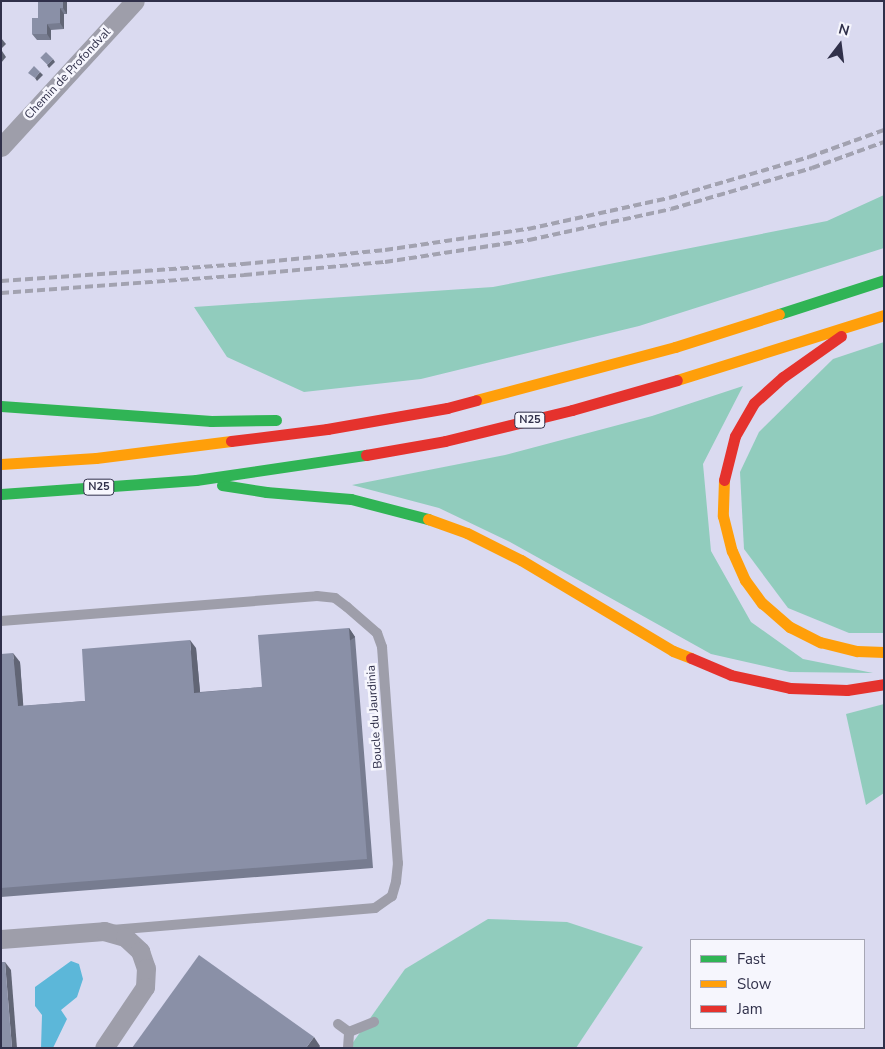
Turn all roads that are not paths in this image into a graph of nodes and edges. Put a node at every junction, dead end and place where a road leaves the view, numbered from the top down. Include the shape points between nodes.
1 (135, 1) edge
2 (1, 146) edge
3 (884, 280) edge
4 (884, 315) edge
5 (856, 324) junction
6 (1, 406) edge
7 (327, 429) junction
8 (1, 464) edge
9 (196, 480) junction
10 (1, 494) edge
11 (1, 621) edge
12 (884, 652) edge
13 (884, 684) edge
14 (104, 931) junction
15 (1, 939) edge
16 (374, 1022) dead end
17 (338, 1024) dead end
18 (349, 1032) junction
19 (104, 1048) edge
20 (348, 1048) edge

1 - 2 street, Chemin de Profondval
3 - 7 highway via 675,347 572,376 447,408
4 - 5 highway, N25
5 - 9 highway, N25 via 671,382 454,439 336,461
5 - 12 highway via 783,377 754,403 735,436 724,475 723,516 732,551 745,580 762,603 790,627 820,642 857,651
6 - 7 highway via 211,421 275,420
7 - 8 highway via 96,458
9 - 10 highway, N25
9 - 13 highway via 266,492 352,500 410,513 467,533 521,560 673,651 732,675 790,688 847,690
11 - 14 lane, Boucle du Jaurdinia via 317,596 335,598 347,607 377,633 382,647 398,863 392,896 374,908
14 - 15 street
14 - 19 street via 125,937 140,951 146,968 145,987
16 - 18 lane
17 - 18 lane
18 - 20 lane

